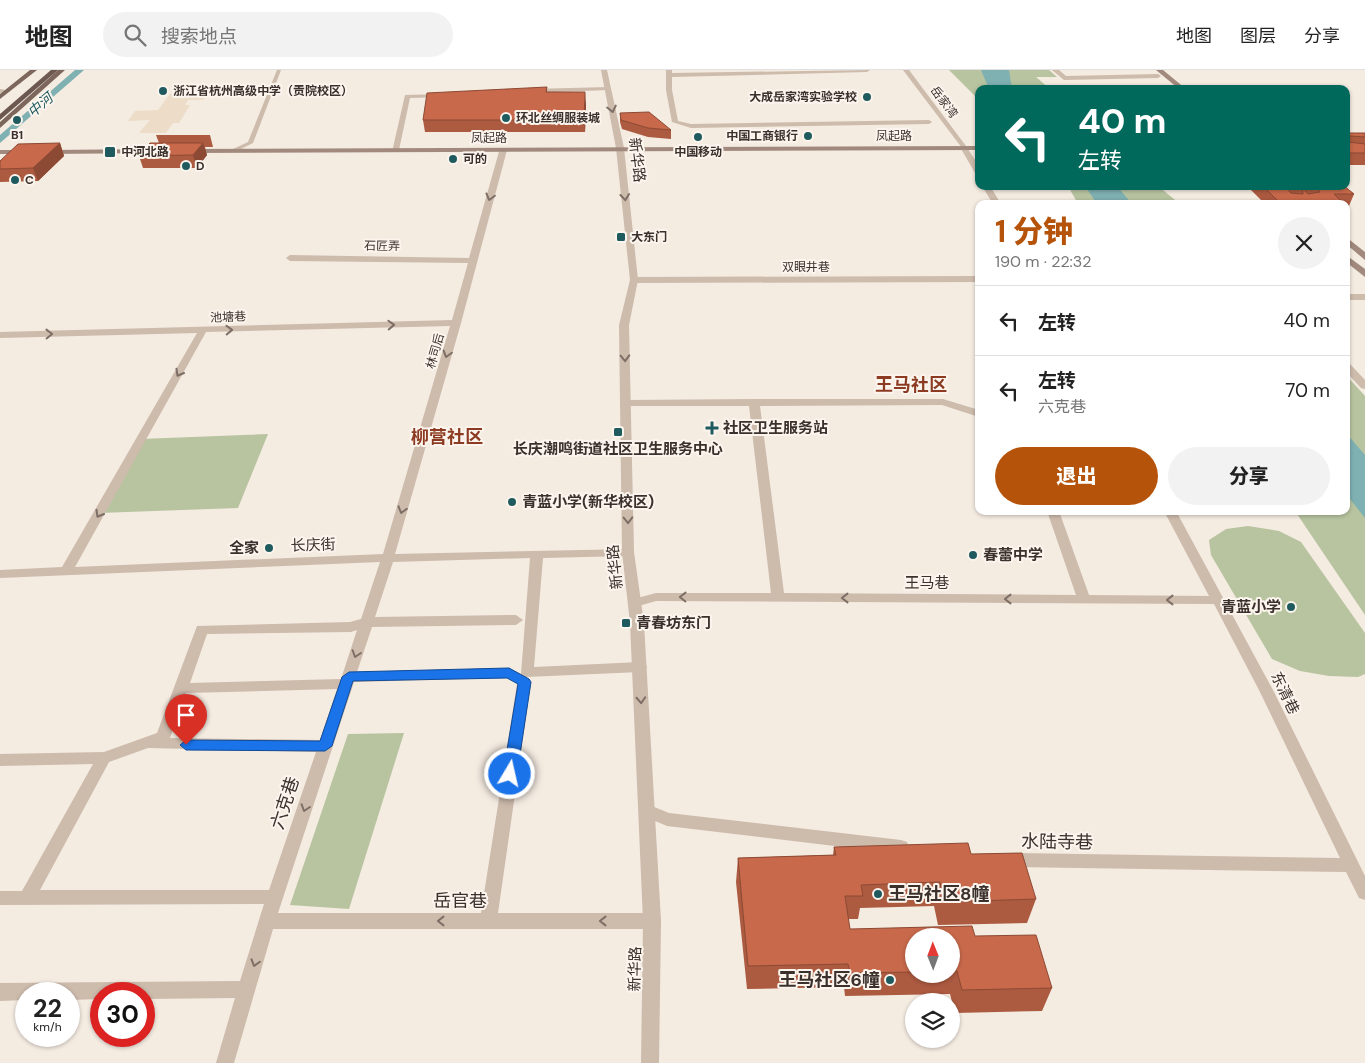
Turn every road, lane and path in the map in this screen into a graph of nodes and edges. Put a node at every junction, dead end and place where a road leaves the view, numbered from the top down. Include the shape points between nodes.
1 (34, 70) edge
2 (45, 70) edge
3 (55, 70) edge
4 (62, 70) edge
5 (279, 70) edge
6 (604, 70) edge
7 (835, 70) edge
8 (868, 70) edge
9 (906, 70) edge
10 (1056, 70) edge
11 (1151, 70) edge
12 (670, 72) edge
13 (1158, 73) edge
14 (1168, 85) edge
15 (1177, 85) edge
16 (608, 88) junction
17 (0, 91) edge
18 (8, 91) junction
19 (522, 92) edge
20 (455, 94) edge
21 (0, 98) edge
22 (0, 108) edge
23 (0, 118) edge
24 (929, 122) dead end
25 (0, 126) edge
26 (620, 148) junction
27 (964, 148) junction
28 (975, 148) edge
29 (0, 149) edge
30 (395, 150) junction
31 (503, 150) junction
32 (169, 151) edge
33 (179, 151) edge
34 (233, 151) junction
35 (0, 152) edge
36 (19, 152) junction
37 (975, 166) edge
38 (1350, 243) edge
39 (1365, 257) edge
40 (290, 258) dead end
41 (473, 261) junction
42 (1350, 261) edge
43 (1365, 274) edge
44 (975, 279) edge
45 (634, 280) junction
46 (1350, 289) edge
47 (1365, 289) edge
48 (1350, 297) edge
49 (1365, 297) edge
50 (456, 323) junction
51 (203, 330) junction
52 (0, 335) edge
53 (1350, 370) edge
54 (1365, 386) edge
55 (754, 402) junction
56 (627, 403) junction
57 (975, 413) edge
58 (1054, 515) edge
59 (1172, 515) edge
60 (628, 552) junction
61 (537, 554) junction
62 (388, 558) junction
63 (66, 572) junction
64 (0, 574) edge
65 (778, 598) junction
66 (1084, 599) junction
67 (1219, 600) junction
68 (635, 603) junction
69 (516, 620) dead end
70 (366, 622) junction
71 (640, 667) junction
72 (347, 680) junction
73 (181, 688) junction
74 (147, 744) junction
75 (325, 746) junction
76 (104, 758) junction
77 (1, 761) edge
78 (647, 810) junction
79 (915, 849) edge
80 (995, 858) edge
81 (1350, 865) junction
82 (1365, 893) edge
83 (275, 897) junction
84 (0, 898) edge
85 (27, 898) junction
86 (267, 921) junction
87 (488, 921) junction
88 (652, 921) junction
89 (247, 989) junction
90 (0, 992) edge
91 (225, 1063) edge
92 (650, 1063) edge

1 - 18 main road
2 - 22 highway
3 - 23 highway
4 - 25 main road
5 - 34 street via 250,142
6 - 16 street, 新华路
7 - 8 street
7 - 12 street
9 - 27 street, 岳家湾
10 - 13 street via 1064,78
11 - 13 main road
12 - 24 street via 669,90 675,122 691,126
13 - 14 main road
13 - 15 main road
16 - 19 street
16 -> 26 street, 新华路
17 - 18 street
18 - 21 main road
20 - 30 street via 407,96
26 - 27 main road, 凤起路
26 - 31 main road, 凤起路
26 -> 45 street, 新华路
27 - 28 main road, 凤起路
27 - 37 street
29 - 36 main road
30 - 31 main road, 凤起路
30 - 34 main road, 凤起路
31 -> 41 street, 林司后
32 - 36 main road
33 - 34 main road, 凤起路
35 - 36 main road
38 - 39 main road
40 - 41 street, 石匠弄
41 - 50 street, 林司后
42 - 43 main road
44 - 45 street, 双眼井巷
45 -> 56 street, 新华路 via 624,325
46 - 47 street
48 - 49 street
51 -> 50 street, 池塘巷
50 -> 62 street, 林司后
52 -> 51 street, 池塘巷
51 -> 63 street
53 - 54 street
55 - 56 street
55 - 57 street via 943,402
55 - 65 street
56 -> 60 street, 新华路
58 - 66 street
59 - 67 street, 东清巷
60 - 61 street, 长庆街
60 - 68 street, 新华路
61 - 62 street, 长庆街
61 - 71 street via 526,672
62 - 63 street, 长庆街
62 - 70 street, 六克巷
63 - 64 street, 长庆街
66 -> 65 street, 王马巷
65 -> 68 street, 王马巷 via 656,597
67 -> 66 street, 王马巷
67 - 81 street, 东清巷
68 - 71 street, 新华路
69 - 70 street
70 -> 72 street, 六克巷
70 - 73 street via 352,627 202,629
71 -> 78 street, 新华路
72 - 73 street
72 - 75 street, 六克巷
72 - 87 street via 509,673 524,682
73 - 74 street via 163,737
74 - 75 street
74 - 76 street
75 -> 83 street, 六克巷
76 - 77 street
76 - 85 street
78 - 79 street via 667,819
78 - 88 street, 新华路
80 - 81 street, 水陆寺巷 via 1023,862
81 - 82 street, 东清巷
83 - 85 street
83 - 86 street, 六克巷
84 - 85 street
87 -> 86 street, 岳官巷
86 -> 89 street, 六克巷
88 -> 87 street, 岳官巷
88 - 92 street, 新华路
89 - 90 street
89 - 91 street, 六克巷

